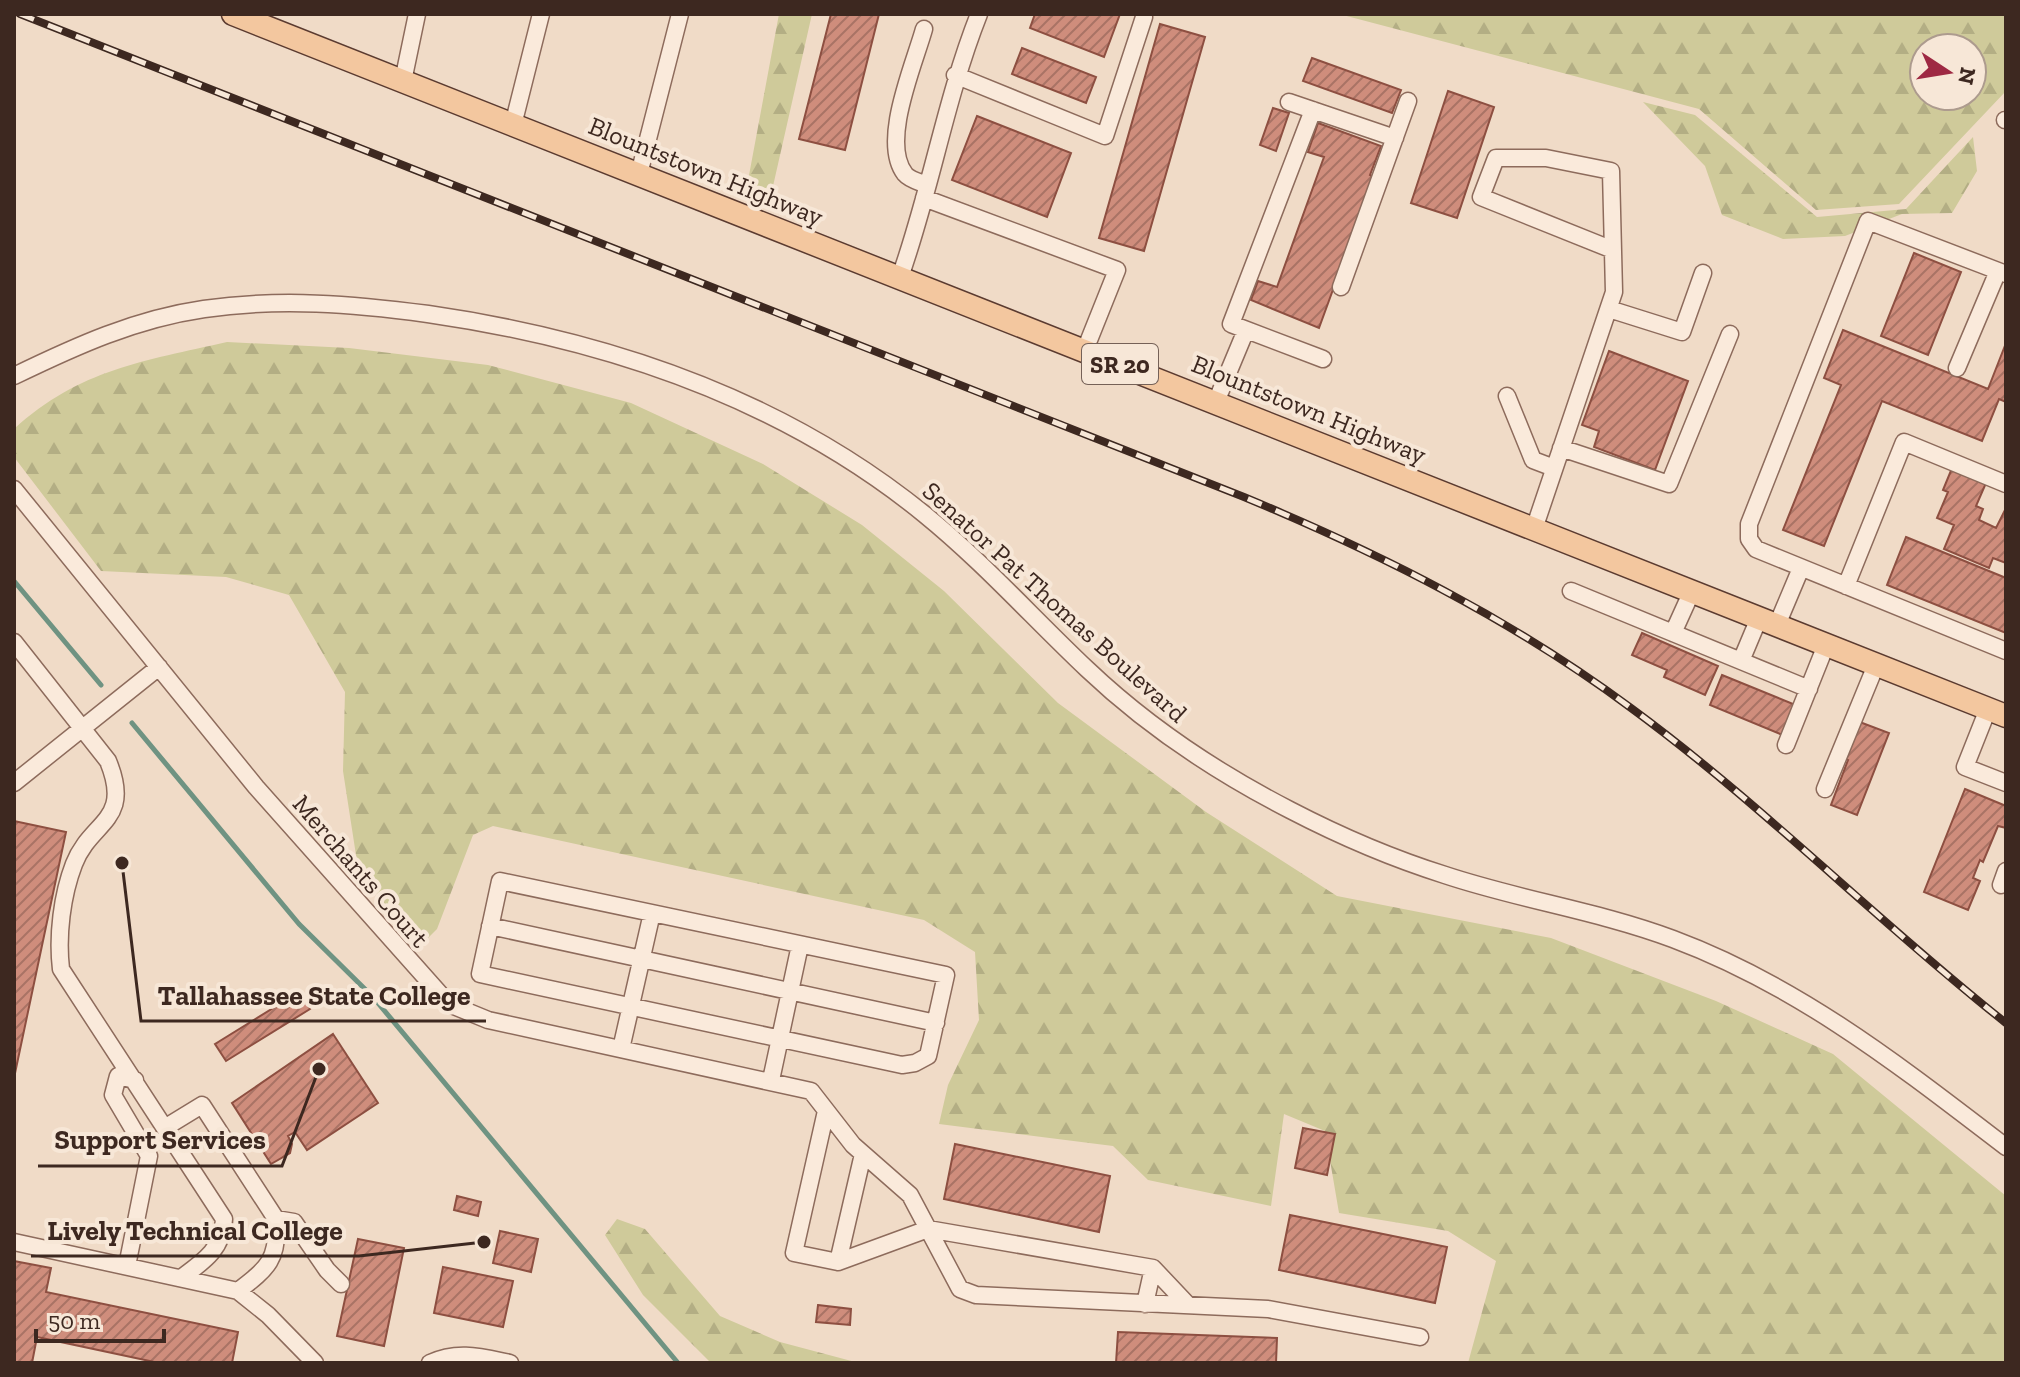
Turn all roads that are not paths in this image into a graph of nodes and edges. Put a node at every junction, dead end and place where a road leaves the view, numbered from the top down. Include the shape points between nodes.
1 (233, 14) edge
2 (417, 14) edge
3 (541, 14) edge
4 (680, 14) edge
5 (979, 14) edge
6 (1144, 17) dead end
7 (263, 20) edge
8 (924, 29) dead end
9 (955, 75) junction
10 (403, 81) junction
11 (1408, 101) dead end
12 (1289, 102) dead end
13 (1313, 110) junction
14 (513, 125) junction
15 (1395, 138) junction
16 (639, 174) junction
17 (926, 192) junction
18 (1613, 250) junction
19 (1703, 273) dead end
20 (2002, 273) edge
21 (900, 277) junction
22 (1341, 287) dead end
23 (1609, 309) junction
24 (1246, 330) junction
25 (1730, 334) dead end
26 (1085, 350) junction
27 (1323, 359) dead end
28 (1957, 368) dead end
29 (14, 376) edge
30 (1507, 396) dead end
31 (1216, 402) junction
32 (1561, 448) junction
33 (1554, 468) junction
34 (2006, 484) edge
35 (14, 489) edge
36 (1534, 529) junction
37 (1801, 568) junction
38 (1846, 586) junction
39 (1571, 591) dead end
40 (1692, 591) junction
41 (1768, 622) junction
42 (1673, 633) junction
43 (14, 642) edge
44 (1826, 645) junction
45 (2006, 651) edge
46 (1741, 661) junction
47 (1876, 665) junction
48 (159, 667) junction
49 (1809, 689) junction
50 (1997, 713) edge
51 (84, 730) junction
52 (1786, 745) dead end
53 (14, 783) edge
54 (2006, 783) edge
55 (1825, 789) dead end
56 (652, 913) junction
57 (490, 926) junction
58 (800, 945) junction
59 (641, 959) junction
60 (790, 991) junction
61 (631, 1007) junction
62 (936, 1023) junction
63 (780, 1039) junction
64 (621, 1049) junction
65 (135, 1080) junction
66 (771, 1080) junction
67 (826, 1111) junction
68 (166, 1127) junction
69 (2006, 1147) edge
70 (863, 1154) junction
71 (276, 1219) junction
72 (928, 1229) junction
73 (14, 1242) edge
74 (838, 1262) junction
75 (127, 1266) junction
76 (1153, 1268) junction
77 (181, 1278) junction
78 (341, 1284) dead end
79 (238, 1291) junction
80 (1145, 1304) junction
81 (1188, 1305) junction
82 (1420, 1337) dead end
83 (315, 1363) edge
84 (430, 1363) edge
85 (510, 1363) edge

1 - 7 main road, Blountstown Highway / SR 20
2 - 10 street
3 - 14 street
4 - 16 street
5 - 9 street
6 - 9 street via 1105,136
7 - 10 main road, Blountstown Highway / SR 20
8 - 17 street via 895,132 896,159
9 - 17 street
10 - 14 main road, Blountstown Highway / SR 20
11 - 15 street
12 - 13 street
13 - 15 street
13 - 24 street via 1231,324
14 - 16 main road, Blountstown Highway / SR 20
15 - 22 street
16 - 21 main road, Blountstown Highway / SR 20
17 - 21 street
17 - 26 street via 1117,270
18 - 18 street via 1481,197 1496,158 1546,158 1611,171
18 - 23 street
19 - 23 street via 1682,332
20 - 28 street
20 - 37 street via 1868,221 1749,524 1749,539 1756,549
21 - 26 main road, Blountstown Highway / SR 20
23 - 32 street
24 - 27 street
24 - 31 street
25 - 32 street via 1669,484
26 - 31 main road, Blountstown Highway / SR 20
29 - 69 street, Senator Pat Thomas Boulevard via 127,326 186,312 271,302 317,302 527,330 667,369 837,452 901,497 984,566 1141,715 1240,783 1385,854 1449,877 1622,922 1743,969 1859,1036
30 - 33 street via 1533,460
31 - 36 main road, Blountstown Highway / SR 20
32 - 33 street
33 - 36 street
34 - 38 street via 1904,442
35 - 48 street, Merchants Court
36 - 40 main road, Blountstown Highway / SR 20
37 - 38 street
37 - 41 street
38 - 45 street
39 - 42 street
40 - 41 main road, Blountstown Highway / SR 20
40 - 42 street
41 - 44 main road, Blountstown Highway / SR 20
41 - 46 street
42 - 46 street
43 - 51 street
44 - 47 main road, Blountstown Highway / SR 20
44 - 49 street
46 - 49 street
47 - 50 main road, Blountstown Highway / SR 20
47 - 55 street
48 - 51 street
48 - 64 street, Merchants Court via 287,823 449,1004 488,1020
49 - 52 street
50 - 54 street via 1965,767
51 - 53 street
51 - 65 street via 108,761 116,782 107,821 81,848 73,867 58,943 61,969
56 - 57 street via 500,881
56 - 58 street
56 - 59 street
57 - 59 street
57 - 61 street via 480,974
58 - 60 street
58 - 62 street via 946,975
59 - 60 street
59 - 61 street
60 - 62 street
60 - 63 street
61 - 63 street
61 - 64 street
62 - 63 street via 928,1056 902,1065
63 - 66 street
64 - 66 street, Merchants Court
65 - 68 street
65 - 75 street via 118,1076 113,1095 149,1156
66 - 67 street, Merchants Court via 811,1091
67 - 70 street
67 - 74 street via 794,1253
68 - 71 street via 202,1105
68 - 77 street via 224,1219 216,1249
70 - 72 street via 910,1195
70 - 74 street
71 - 78 street via 294,1222
71 - 79 street via 277,1241 267,1269
72 - 74 street
72 - 76 street
72 - 80 street via 960,1289 976,1295
73 - 75 street
75 - 77 street
76 - 80 street
76 - 81 street
77 - 79 street
79 - 83 street
80 - 81 street
81 - 82 street via 1268,1309
84 - 85 street via 465,1354

